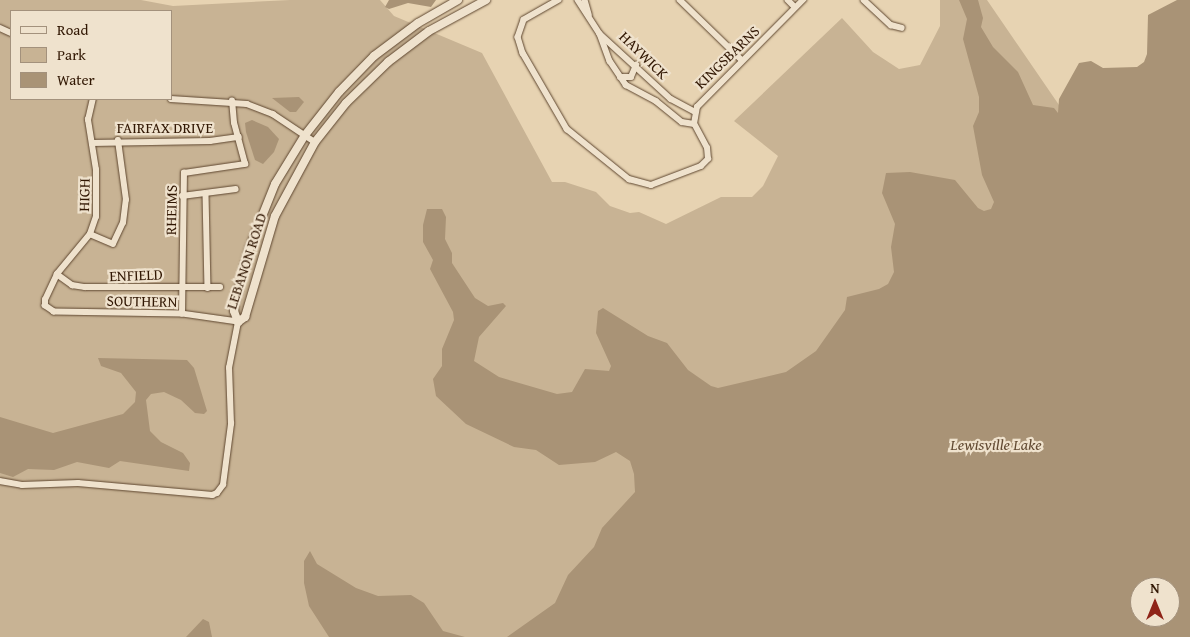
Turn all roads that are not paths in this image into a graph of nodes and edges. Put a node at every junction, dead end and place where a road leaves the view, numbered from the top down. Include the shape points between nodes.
1 (458, 0) edge
2 (486, 0) edge
3 (559, 0) edge
4 (578, 0) edge
5 (585, 0) edge
6 (680, 0) edge
7 (788, 0) edge
8 (803, 0) edge
9 (864, 0) edge
10 (796, 7) junction
11 (592, 20) junction
12 (902, 28) dead end
13 (600, 34) junction
14 (742, 60) junction
15 (636, 65) junction
16 (620, 76) junction
17 (669, 97) junction
18 (172, 99) edge
19 (93, 100) edge
20 (232, 101) junction
21 (662, 106) junction
22 (694, 112) junction
23 (694, 124) junction
24 (305, 135) junction
25 (239, 137) junction
26 (118, 141) junction
27 (315, 142) junction
28 (92, 143) junction
29 (236, 189) dead end
30 (206, 194) junction
31 (182, 196) junction
32 (90, 234) junction
33 (253, 238) junction
34 (264, 243) junction
35 (57, 274) junction
36 (183, 286) junction
37 (220, 287) dead end
38 (208, 288) junction
39 (45, 306) joint
40 (182, 314) junction
41 (238, 322) junction
42 (0, 481) edge

1 - 24 main road, LEBANON ROAD via 418,23 374,56 338,92
2 - 27 main road, LEBANON ROAD via 429,31 388,62 346,103
3 - 23 street, KINGSBARNS via 531,14 519,27 519,45 556,114 579,140 629,179 640,184 657,184 701,166 708,159 707,148
4 - 11 street, HAYWICK
5 - 11 street, HAYWICK
6 - 14 street
7 - 10 street
8 - 10 street, KINGSBARNS
9 - 12 street via 891,25
10 - 14 street, KINGSBARNS
11 - 13 street, HAYWICK
13 - 15 street, HAYWICK
13 - 16 street, HAYWICK
14 - 22 street, KINGSBARNS via 703,98
15 - 16 street via 631,77
15 - 17 street, HAYWICK
16 - 21 street, HAYWICK via 626,85
17 - 21 street
17 - 22 street, HAYWICK
18 - 20 street
19 - 28 street, HIGH via 88,120
20 - 24 street via 273,114
20 - 25 street, RHEIMS
21 - 23 street, HAYWICK via 682,122
22 - 23 street, KINGSBARNS
24 - 27 street
24 - 33 main road, LEBANON ROAD via 275,184
25 - 26 street, FAIRFAX DRIVE via 210,141
25 - 31 street, RHEIMS via 245,164 184,173
26 - 28 street, FAIRFAX DRIVE
26 - 32 street via 126,200 122,223 113,244
27 - 34 main road, LEBANON ROAD via 284,196
28 - 32 street, HIGH via 98,195 96,218
29 - 30 street
30 - 31 street
30 - 38 street
31 - 36 street, RHEIMS
32 - 35 street, HIGH
33 - 34 main road
33 - 41 main road, LEBANON ROAD via 235,302
34 - 41 main road, LEBANON ROAD via 245,317
35 - 36 street, ENFIELD via 72,285 85,287
35 - 39 street, HIGH via 44,300
36 - 38 street, ENFIELD
36 - 40 street, RHEIMS
37 - 38 street, ENFIELD
39 - 40 street, SOUTHERN via 54,312
40 - 41 street, SOUTHERN
41 - 42 street, LEBANON ROAD via 229,368 229,438 218,493

